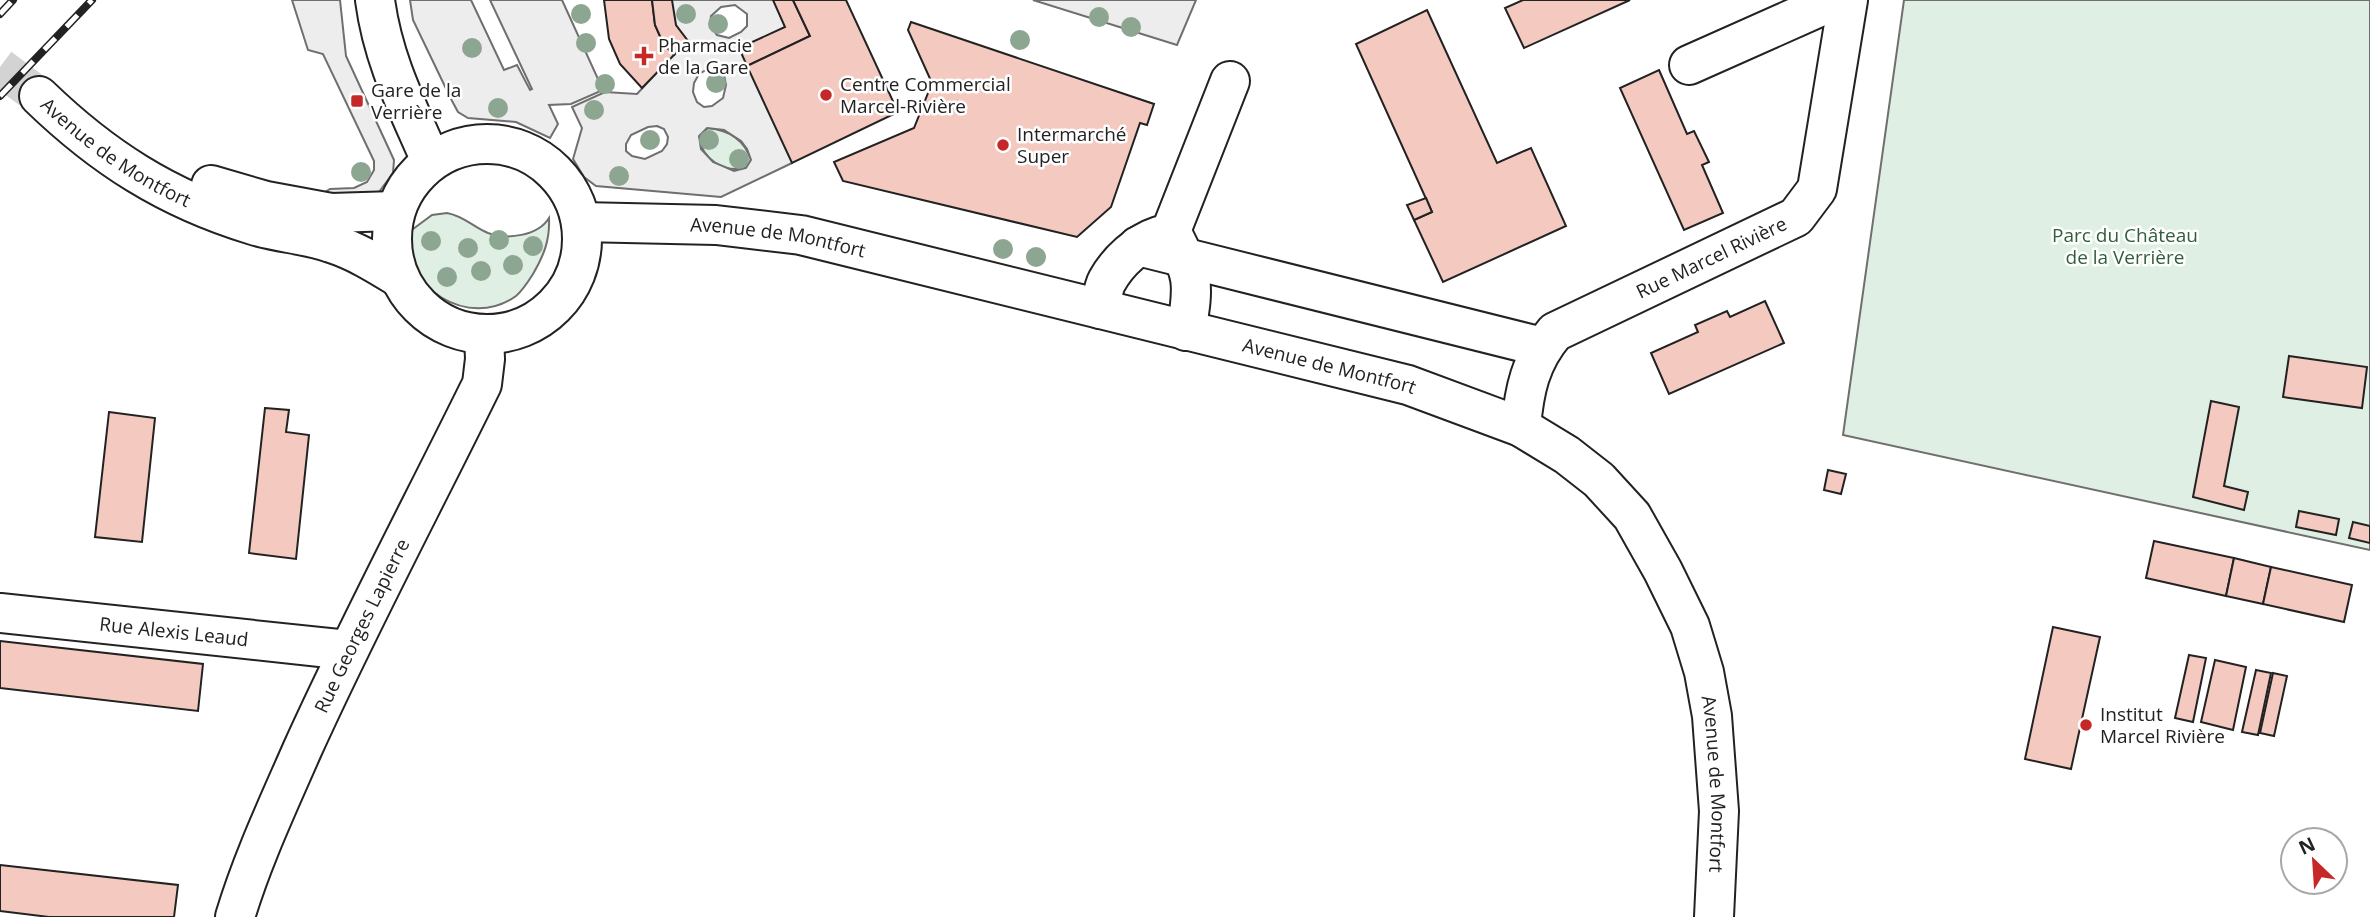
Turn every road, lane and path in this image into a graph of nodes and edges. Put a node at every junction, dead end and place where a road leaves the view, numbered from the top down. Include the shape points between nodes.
1 (374, 0) edge
2 (1835, 0) edge
3 (1848, 0) edge
4 (1689, 65) dead end
5 (1230, 81) dead end
6 (431, 161) junction
7 (395, 211) junction
8 (581, 222) junction
9 (1164, 245) junction
10 (398, 277) junction
11 (1100, 309) junction
12 (1185, 331) junction
13 (484, 335) junction
14 (1542, 347) junction
15 (1521, 427) junction
16 (0, 613) edge
17 (348, 650) junction
18 (234, 917) edge
19 (1714, 917) edge

1 - 6 street via 379,33 395,80
2 - 4 street
3 - 14 street, Rue Marcel Rivière via 1817,189 1796,217 1555,332
5 - 9 street
6 - 7 street via 406,187
6 - 8 street via 467,146 498,144 528,153 554,171 572,194
7 - 10 street via 392,253
7 - 10 street, Avenue de Montfort via 331,213 266,201 191,178 38,96 97,148 177,195 254,226 329,242 361,254
8 - 11 street, Avenue de Montfort via 716,225 801,235
8 - 13 street via 582,250 575,277 559,301 530,324
9 - 11 street via 1129,253 1106,282
9 - 12 street via 1192,278
9 - 14 street
10 - 13 street via 413,300 433,318 457,330
11 - 12 street, Avenue de Montfort
12 - 15 street, Avenue de Montfort via 1408,385
13 - 17 street, Rue Georges Lapierre via 482,384
14 - 15 street via 1523,394
15 - 19 street, Avenue de Montfort via 1599,480 1632,516 1690,626 1712,716 1719,811
16 - 17 street, Rue Alexis Leaud
17 - 18 street, Rue Georges Lapierre via 282,795

